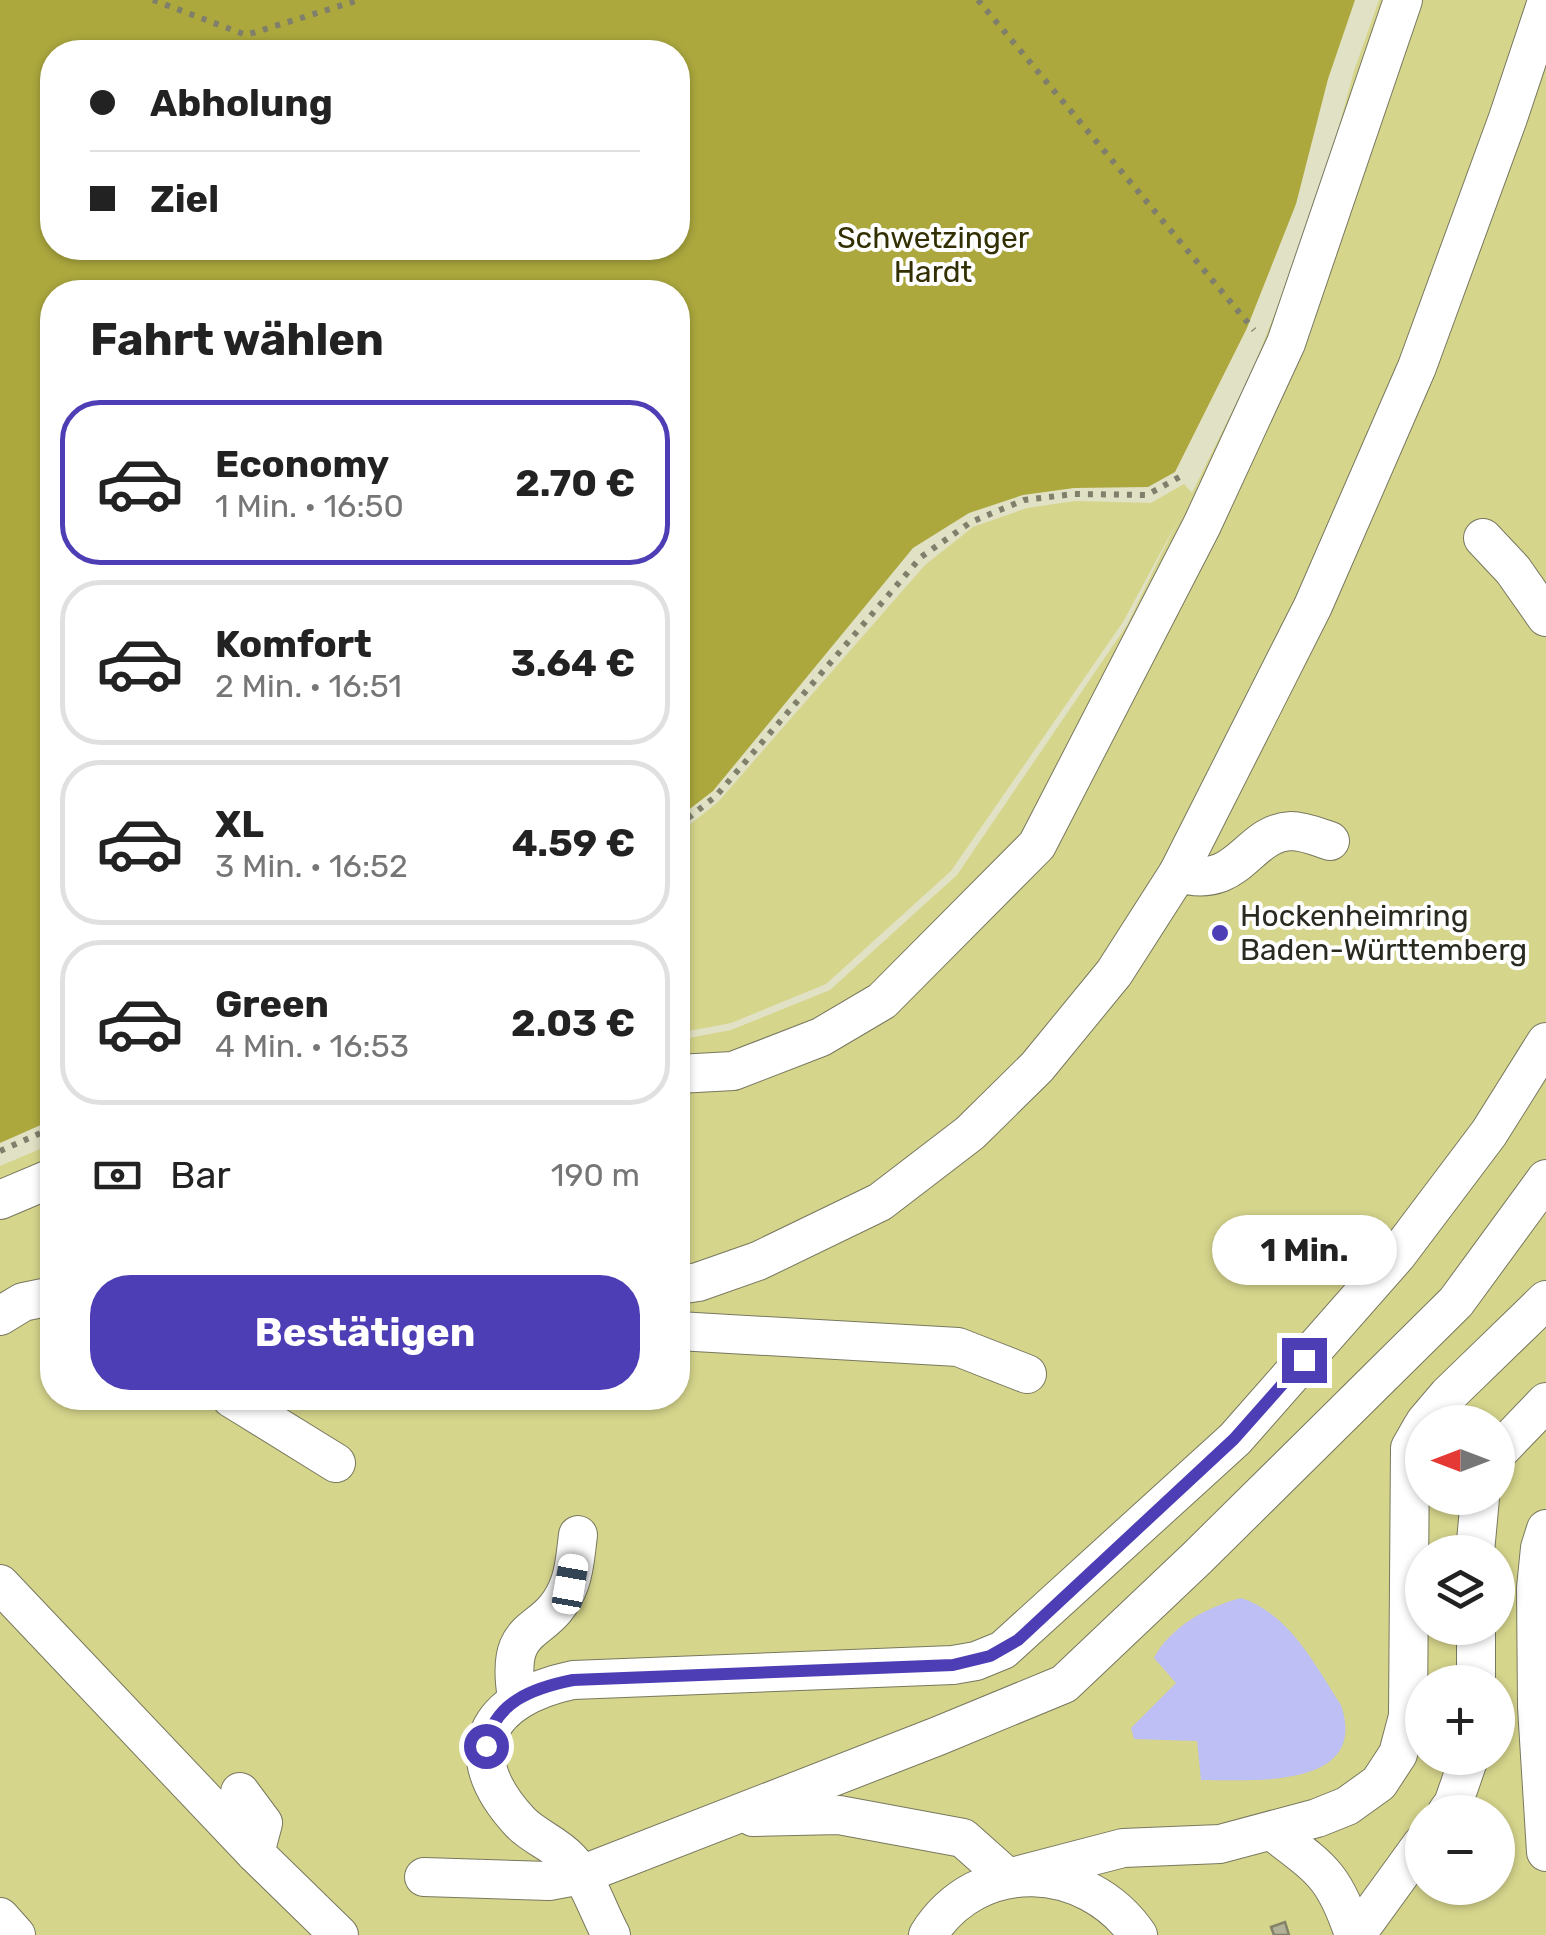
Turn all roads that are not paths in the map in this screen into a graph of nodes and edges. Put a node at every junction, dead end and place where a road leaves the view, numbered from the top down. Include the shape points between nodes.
1 (1403, 0) edge
2 (1546, 4) edge
3 (1546, 99) edge
4 (1508, 118) junction
5 (1483, 538) dead end
6 (1546, 617) edge
7 (1330, 841) dead end
8 (1178, 872) junction
9 (1546, 1042) edge
10 (690, 1073) edge
11 (1546, 1179) edge
12 (40, 1183) edge
13 (0, 1200) edge
14 (690, 1283) edge
15 (40, 1298) edge
16 (1546, 1300) edge
17 (0, 1316) edge
18 (690, 1332) edge
19 (1027, 1374) dead end
20 (1546, 1402) edge
21 (1440, 1405) edge
22 (250, 1410) edge
23 (1515, 1434) edge
24 (336, 1463) dead end
25 (1410, 1515) edge
26 (1546, 1529) edge
27 (578, 1535) dead end
28 (0, 1584) edge
29 (1542, 1650) edge
30 (517, 1698) junction
31 (1544, 1769) edge
32 (240, 1792) dead end
33 (726, 1818) junction
34 (1272, 1831) junction
35 (1546, 1852) edge
36 (255, 1853) junction
37 (1405, 1867) edge
38 (581, 1875) junction
39 (424, 1877) dead end
40 (1008, 1878) junction
41 (0, 1917) edge
42 (16, 1935) edge
43 (338, 1935) edge
44 (612, 1935) edge
45 (928, 1935) edge
46 (1138, 1935) edge
47 (1355, 1935) edge

1 - 10 lane via 1286,343 1202,525 1037,845 882,1002 821,1038 733,1071
2 - 4 lane
3 - 4 lane
4 - 8 lane via 1417,367 1313,606
5 - 6 lane
7 - 8 lane via 1289,831 1216,876
8 - 14 lane via 1114,973 1037,1067 970,1133 880,1202 758,1261
9 - 30 lane via 1489,1133 1397,1254 1234,1439 1003,1650 953,1665 573,1680
11 - 33 lane via 1456,1302 1064,1684
12 - 13 lane
15 - 17 lane
16 - 21 lane
18 - 19 lane via 958,1347
20 - 23 lane
22 - 24 lane
25 - 34 lane via 1408,1716 1398,1754 1379,1783 1348,1806
26 - 29 lane via 1536,1588
27 - 30 lane via 570,1584 514,1654
28 - 36 lane
29 - 31 lane via 1537,1706
30 - 38 lane via 489,1731 494,1787 524,1827
31 - 35 lane
32 - 36 lane via 262,1823
33 - 38 lane
33 - 40 lane via 839,1814 963,1838
34 - 40 lane via 1220,1844 1123,1848
34 - 47 lane via 1326,1873
36 - 43 lane
37 - 47 lane
38 - 39 lane via 549,1881
38 - 44 lane
40 - 45 lane via 970,1893
40 - 46 lane via 1049,1877 1089,1889 1123,1913
41 - 42 lane

